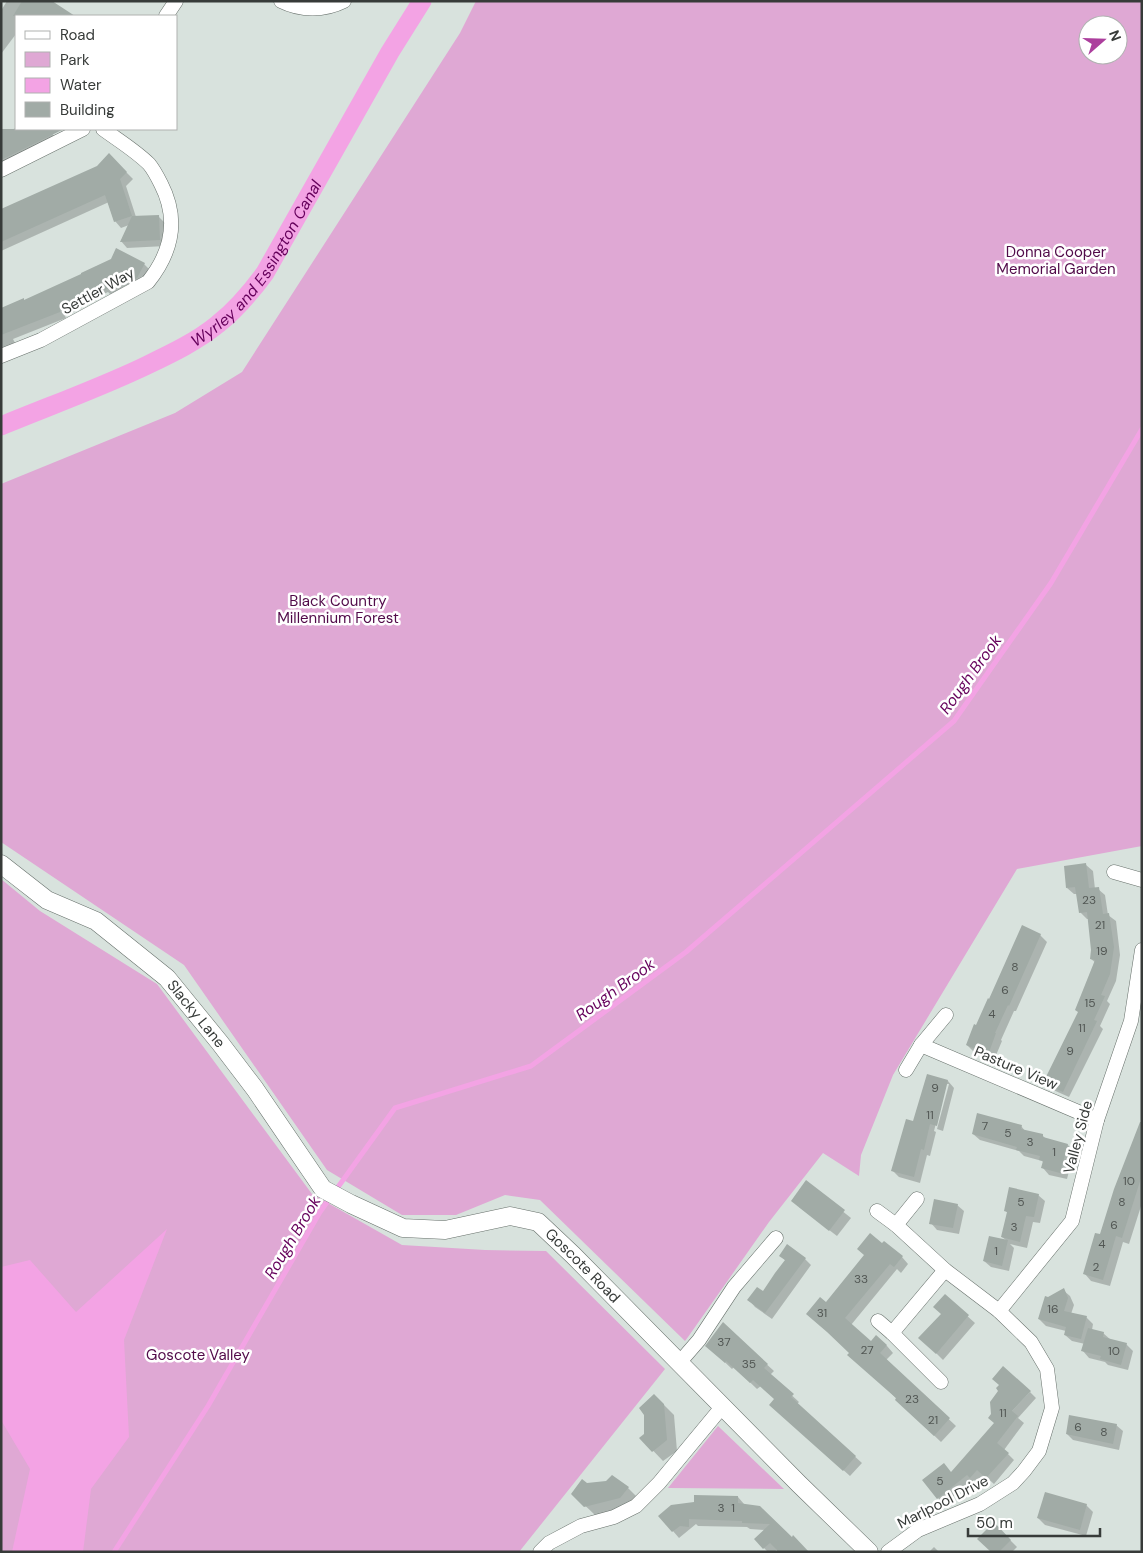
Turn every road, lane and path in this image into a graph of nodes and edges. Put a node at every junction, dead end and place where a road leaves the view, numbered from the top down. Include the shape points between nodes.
1 (176, 1) edge
2 (281, 1) edge
3 (344, 1) edge
4 (167, 15) edge
5 (81, 130) edge
6 (104, 130) edge
7 (1, 170) edge
8 (1, 356) edge
9 (1, 864) edge
10 (1114, 872) dead end
11 (1142, 880) edge
12 (1142, 950) edge
13 (946, 1014) dead end
14 (921, 1046) junction
15 (906, 1070) dead end
16 (1097, 1120) junction
17 (917, 1199) dead end
18 (351, 1204) joint
19 (878, 1212) dead end
20 (896, 1225) junction
21 (776, 1238) dead end
22 (945, 1270) junction
23 (998, 1311) junction
24 (878, 1321) dead end
25 (892, 1332) junction
26 (679, 1363) junction
27 (941, 1382) dead end
28 (722, 1407) junction
29 (540, 1552) edge
30 (869, 1552) edge
31 (888, 1552) edge

1 - 4 street
2 - 3 street via 302,8 323,9
5 - 7 street
6 - 8 street, Settler Way via 150,165 167,196 172,232 166,254 148,282 41,340
9 - 18 street, Slacky Lane via 47,900 96,921 167,978 255,1089 323,1189
10 - 11 street
12 - 16 street, Valley Side via 1131,1021
13 - 14 street
14 - 15 street
14 - 16 street, Pasture View
16 - 23 street, Valley Side via 1072,1221
17 - 20 street
18 - 26 street, Goscote Road via 403,1228 445,1230 510,1216 538,1222
19 - 20 street, Marlpool Drive
20 - 22 street, Marlpool Drive
21 - 26 street via 734,1287 699,1340
22 - 23 street, Marlpool Drive
22 - 25 street
23 - 31 street, Marlpool Drive via 1031,1342 1047,1369 1052,1408 1039,1451 1013,1483 980,1504 918,1530
24 - 25 street
25 - 27 street
26 - 28 street, Goscote Road
28 - 29 street via 636,1506 614,1517 582,1526
28 - 30 street, Goscote Road

